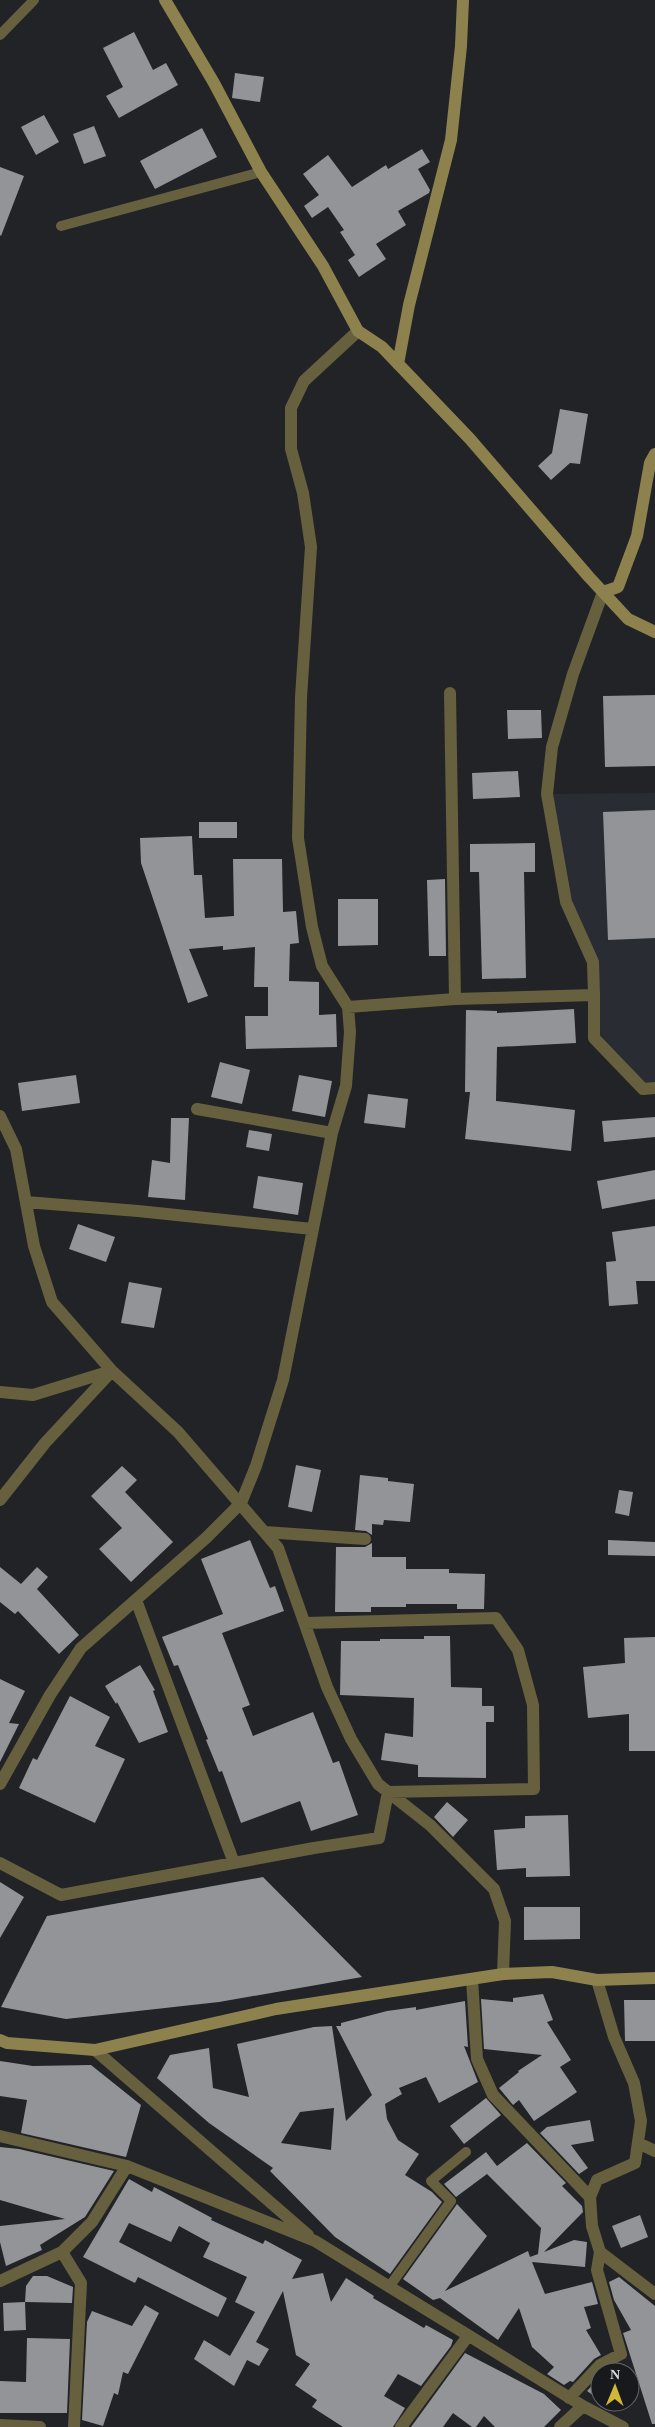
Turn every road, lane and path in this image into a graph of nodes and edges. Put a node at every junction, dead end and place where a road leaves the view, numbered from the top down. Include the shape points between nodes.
1 (34, 0) edge
2 (165, 0) edge
3 (463, 0) edge
4 (0, 35) edge
5 (261, 172) junction
6 (61, 226) dead end
7 (358, 331) junction
8 (398, 364) junction
9 (655, 454) edge
10 (603, 592) junction
11 (655, 632) edge
12 (450, 693) dead end
13 (594, 995) junction
14 (455, 999) junction
15 (348, 1007) junction
16 (655, 1088) edge
17 (197, 1109) dead end
18 (0, 1116) edge
19 (332, 1133) junction
20 (26, 1202) junction
21 (312, 1229) junction
22 (112, 1371) junction
23 (0, 1392) edge
24 (0, 1500) edge
25 (240, 1503) junction
26 (265, 1532) junction
27 (365, 1539) dead end
28 (136, 1600) junction
29 (305, 1623) junction
30 (1, 1779) edge
31 (388, 1792) junction
32 (0, 1863) edge
33 (234, 1863) junction
34 (503, 1974) junction
35 (655, 1978) edge
36 (472, 1979) junction
37 (597, 1980) junction
38 (0, 2040) edge
39 (95, 2050) junction
40 (0, 2136) edge
41 (638, 2143) junction
42 (655, 2151) edge
43 (466, 2152) dead end
44 (128, 2166) junction
45 (590, 2197) junction
46 (315, 2241) junction
47 (62, 2252) junction
48 (600, 2252) junction
49 (0, 2281) edge
50 (389, 2287) junction
51 (655, 2294) edge
52 (468, 2336) junction
53 (569, 2398) junction
54 (583, 2406) junction
55 (0, 2425) edge
56 (40, 2427) edge
57 (74, 2427) edge
58 (401, 2427) edge
59 (560, 2427) edge
60 (623, 2427) edge

1 - 4 lane
2 - 5 street
3 - 8 street via 451,140 409,305
5 - 6 lane
5 - 7 street via 323,266
7 - 8 street via 382,347
7 - 15 street via 304,381 291,408 291,450 303,493 311,547 300,697 298,838 312,927 322,966
8 - 10 street via 470,440
9 - 10 street via 650,463 631,553 618,586
10 - 11 street via 628,619
10 - 13 street via 573,674 552,747 548,794 566,902 593,962
12 - 14 street
13 - 14 street
13 - 16 street via 594,1038 643,1089
14 - 15 street
15 - 19 street via 350,1032 346,1086
17 - 19 street
18 - 20 street via 16,1149
19 - 21 street
20 - 21 street via 138,1210
20 - 22 street via 34,1246 52,1302
21 - 25 street via 283,1380 256,1466
22 - 23 street via 33,1396
22 - 24 street via 45,1443
22 - 25 street via 178,1432
25 - 26 street
25 - 28 street
26 - 27 street
26 - 29 street via 278,1548
28 - 30 street via 81,1648
28 - 33 street
29 - 31 street via 327,1687 351,1739 378,1784
29 - 31 street via 496,1618 518,1650 533,1705 534,1789
31 - 33 street via 379,1838
31 - 34 street via 430,1825 494,1889 505,1921
32 - 33 street via 61,1895
34 - 36 street
34 - 37 street via 552,1972
35 - 37 street
36 - 39 street via 276,2009
36 - 45 street via 477,2058 493,2095
37 - 41 street via 614,2037 634,2083 641,2121
38 - 39 street
39 - 46 street
40 - 44 street
41 - 42 street
41 - 45 street via 634,2164 597,2180
43 - 50 lane via 431,2181 451,2200
44 - 46 street
44 - 47 street via 92,2222
45 - 48 street via 592,2226
46 - 50 street
47 - 49 street
47 - 57 street via 81,2283
48 - 51 street
48 - 53 street via 597,2270 621,2354 600,2366
50 - 52 street
52 - 53 street
52 - 58 street
53 - 54 street
54 - 59 street
54 - 60 street
55 - 56 street

